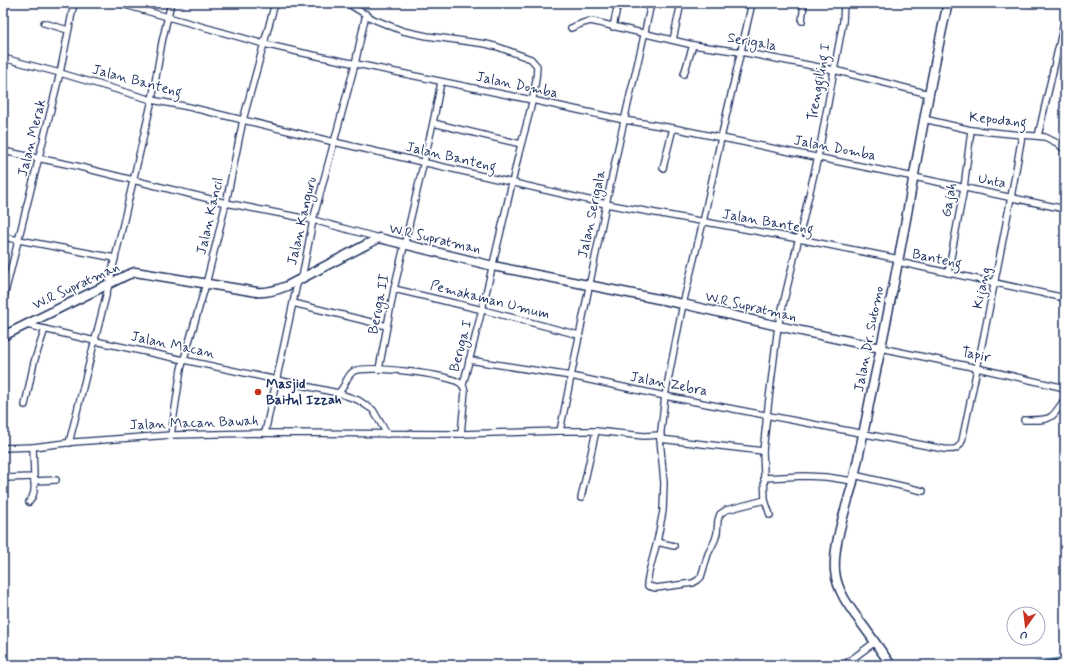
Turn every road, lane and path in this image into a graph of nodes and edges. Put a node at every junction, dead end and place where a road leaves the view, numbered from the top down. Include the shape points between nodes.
1 (74, 3) edge
2 (118, 3) edge
3 (171, 3) edge
4 (275, 3) edge
5 (347, 3) edge
6 (618, 3) edge
7 (651, 3) edge
8 (681, 3) edge
9 (752, 3) edge
10 (804, 3) edge
11 (948, 3) edge
12 (842, 4) edge
13 (366, 14) junction
14 (168, 17) junction
15 (1065, 19) edge
16 (802, 21) dead end
17 (44, 23) dead end
18 (613, 27) junction
19 (571, 28) dead end
20 (68, 30) junction
21 (645, 34) junction
22 (673, 40) junction
23 (264, 44) junction
24 (693, 45) junction
25 (741, 52) junction
26 (3, 58) edge
27 (355, 64) junction
28 (834, 70) junction
29 (60, 73) junction
30 (684, 74) dead end
31 (441, 82) junction
32 (929, 94) junction
33 (152, 100) junction
34 (532, 100) junction
35 (924, 119) junction
36 (243, 120) junction
37 (624, 120) junction
38 (433, 123) junction
39 (673, 128) junction
40 (971, 130) junction
41 (1022, 135) junction
42 (1038, 136) junction
43 (721, 138) junction
44 (334, 142) junction
45 (521, 144) junction
46 (1065, 150) edge
47 (3, 151) edge
48 (818, 157) junction
49 (39, 158) junction
50 (424, 163) junction
51 (663, 168) dead end
52 (914, 177) junction
53 (133, 181) junction
54 (512, 183) junction
55 (964, 188) junction
56 (1012, 197) junction
57 (226, 203) junction
58 (606, 204) junction
59 (1065, 209) edge
60 (312, 220) junction
61 (703, 222) junction
62 (3, 237) edge
63 (378, 238) junction
64 (799, 239) junction
65 (19, 240) junction
66 (404, 245) junction
67 (115, 258) junction
68 (898, 261) junction
69 (493, 266) junction
70 (948, 273) junction
71 (302, 278) junction
72 (109, 284) junction
73 (206, 284) junction
74 (995, 284) junction
75 (589, 285) junction
76 (394, 289) junction
77 (1065, 298) edge
78 (3, 301) edge
79 (293, 303) junction
80 (683, 304) junction
81 (483, 310) junction
82 (25, 324) junction
83 (387, 326) junction
84 (778, 326) junction
85 (45, 329) junction
86 (3, 336) edge
87 (580, 336) junction
88 (95, 341) junction
89 (881, 348) junction
90 (184, 360) junction
91 (469, 360) junction
92 (977, 368) junction
93 (379, 369) junction
94 (571, 376) junction
95 (277, 380) junction
96 (463, 385) junction
97 (1065, 388) edge
98 (338, 393) junction
99 (665, 396) junction
100 (1065, 398) edge
101 (25, 405) dead end
102 (767, 415) junction
103 (1024, 420) dead end
104 (560, 431) junction
105 (596, 431) junction
106 (265, 433) junction
107 (171, 434) junction
108 (387, 434) junction
109 (461, 434) junction
110 (863, 434) junction
111 (660, 437) junction
112 (70, 443) junction
113 (961, 445) joint
114 (33, 447) junction
115 (3, 448) edge
116 (763, 451) junction
117 (3, 478) edge
118 (764, 478) junction
119 (853, 478) junction
120 (34, 479) junction
121 (56, 480) dead end
122 (923, 491) dead end
123 (581, 498) dead end
124 (765, 500) junction
125 (30, 502) dead end
126 (770, 515) dead end
127 (657, 542) junction
128 (674, 546) dead end
129 (875, 642) junction
130 (1065, 662) edge
131 (844, 665) edge
132 (891, 665) edge
133 (1052, 665) edge

1 - 20 street, Jalan Merak
2 - 14 street, Jalan Domba
3 - 14 street
4 - 23 street, Jalan Kancil
5 - 13 street, Beruga I
6 - 18 street
7 - 21 street, Jalan Serigala
8 - 22 street
9 - 25 street
10 - 16 street
11 - 32 street, Jalan Dr. Sutomo
12 - 28 street, Trenggiling I via 842,22
13 - 27 street, Jalan Kanguru
13 - 34 street, Beruga I via 388,26 413,34 486,44 531,59 537,66
14 - 23 street, Jalan Domba
14 - 33 street
15 - 42 street
17 - 20 street
18 - 19 street, Serigala via 591,21
18 - 21 street, Serigala
20 - 29 street, Jalan Merak
21 - 22 street, Serigala
21 - 37 street, Jalan Serigala
22 - 24 street, Serigala
23 - 27 street, Jalan Domba
23 - 36 street, Jalan Kancil
24 - 25 street, Serigala
24 - 30 street
25 - 28 street, Serigala
25 - 43 street
26 - 29 street, Jalan Banteng
27 - 31 street, Jalan Domba
27 - 44 street, Jalan Kanguru
28 - 32 street, Serigala
28 - 48 street, Trenggiling I
29 - 33 street, Jalan Banteng
29 - 49 street, Jalan Merak
31 - 34 street, Jalan Domba
31 - 38 street, Beruga II
32 - 35 street, Jalan Dr. Sutomo
33 - 36 street, Jalan Banteng
33 - 53 street
34 - 37 street, Jalan Domba
34 - 45 street, Beruga I
35 - 40 street, Kepodang
35 - 52 street, Jalan Dr. Sutomo
36 - 44 street, Jalan Banteng
36 - 57 street, Jalan Kancil
37 - 39 street, Jalan Domba
37 - 58 street, Jalan Serigala
38 - 45 street
38 - 50 street, Beruga II
39 - 43 street, Jalan Domba
39 - 51 street
40 - 41 street, Kepodang
40 - 55 street, Gajah
41 - 42 street, Kepodang
41 - 56 street, Kijang
42 - 46 street, Kepodang via 1053,140
43 - 48 street, Jalan Domba
43 - 61 street
44 - 50 street, Jalan Banteng
44 - 60 street, Jalan Kanguru
45 - 54 street, Beruga I
47 - 49 street
48 - 52 street, Jalan Domba
48 - 64 street, Trenggiling I
49 - 53 street
49 - 65 street, Jalan Merak
50 - 54 street, Jalan Banteng
50 - 66 street, Beruga II
52 - 55 street, Unta
52 - 68 street, Jalan Dr. Sutomo
53 - 57 street
53 - 67 street
54 - 58 street, Jalan Banteng
54 - 69 street, Beruga I
55 - 56 street, Unta
55 - 70 street, Gajah
56 - 59 street, Unta
56 - 74 street, Kijang
57 - 60 street
57 - 73 street, Jalan Kancil
58 - 61 street, Jalan Banteng
58 - 75 street, Jalan Serigala
60 - 63 street
60 - 71 street, Jalan Kanguru
61 - 64 street, Jalan Banteng
61 - 80 street
62 - 65 street
63 - 66 street, W.R Supratman
63 - 71 street, W.R Supratman
64 - 68 street, Jalan Banteng
64 - 84 street, Trenggiling I
65 - 67 street
65 - 78 street, Jalan Merak
66 - 69 street, W.R Supratman
66 - 76 street, Beruga II
67 - 72 street
68 - 70 street, Banteng
68 - 89 street, Jalan Dr. Sutomo
69 - 75 street, W.R Supratman
69 - 81 street, Beruga I
70 - 74 street, Banteng
71 - 73 street, W.R Supratman via 265,293
71 - 79 street, Jalan Kanguru via 297,284
72 - 73 street, W.R Supratman via 135,272
72 - 82 street, W.R Supratman
72 - 88 street
73 - 90 street, Jalan Kancil
74 - 77 street, Banteng
74 - 92 street, Kijang
75 - 80 street, W.R Supratman
75 - 87 street, Jalan Serigala
76 - 81 street, Pemakaman Umum
76 - 83 street, Beruga II
79 - 83 street
79 - 95 street, Jalan Kanguru
80 - 84 street, W.R Supratman
80 - 99 street
81 - 87 street, Pemakaman Umum
81 - 91 street, Beruga I
82 - 85 street, Jalan Macan
82 - 86 street, W.R Supratman
83 - 93 street, Beruga II
84 - 89 street, W.R Supratman
84 - 102 street, Trenggiling I
85 - 88 street, Jalan Macan
85 - 101 street via 34,362
87 - 94 street, Jalan Serigala
88 - 90 street, Jalan Macan
88 - 112 street
89 - 92 street, Tapir
89 - 110 street, Jalan Dr. Sutomo
90 - 95 street, Jalan Macan
90 - 107 street, Jalan Kancil
91 - 94 street, Jalan Zebra
91 - 96 street, Beruga I
92 - 97 street, Tapir
92 - 113 street, Kijang
93 - 96 street via 448,378
93 - 98 street via 354,372
94 - 99 street, Jalan Zebra
94 - 104 street, Jalan Serigala
95 - 98 street, Jalan Macan
95 - 106 street, Jalan Kanguru
96 - 109 street via 465,391
98 - 108 street, Jalan Macan via 358,400 373,410
99 - 102 street, Jalan Zebra
99 - 111 street
100 - 103 street via 1052,417
102 - 110 street, Jalan Zebra
102 - 116 street, Trenggiling I
104 - 105 street, Jalan Macan Bawah
104 - 109 street, Jalan Macan Bawah
105 - 111 street, Jalan Macan Bawah
105 - 123 street
106 - 107 street, Jalan Macan Bawah
106 - 108 street, Jalan Macan Bawah
107 - 112 street, Jalan Macan Bawah
108 - 109 street, Jalan Macan Bawah
110 - 113 street, Jalan Zebra via 944,450 955,449
110 - 119 street, Jalan Dr. Sutomo
111 - 116 street, Jalan Macan Bawah
111 - 127 street via 664,498
112 - 114 street, Jalan Macan Bawah
114 - 115 street, Jalan Macan Bawah
114 - 120 street
116 - 118 street, Trenggiling I
117 - 120 street
118 - 119 street
118 - 124 street, Trenggiling I
119 - 122 street
119 - 129 street, Jalan Dr. Sutomo via 840,533 835,571 850,608
120 - 121 street
120 - 125 street via 35,490
124 - 126 street, Trenggiling I
124 - 127 street via 726,510 720,514 715,540 701,577 694,583 656,588 648,586
127 - 128 street
129 - 131 street
129 - 132 street, Jalan Dr. Sutomo
130 - 133 street

